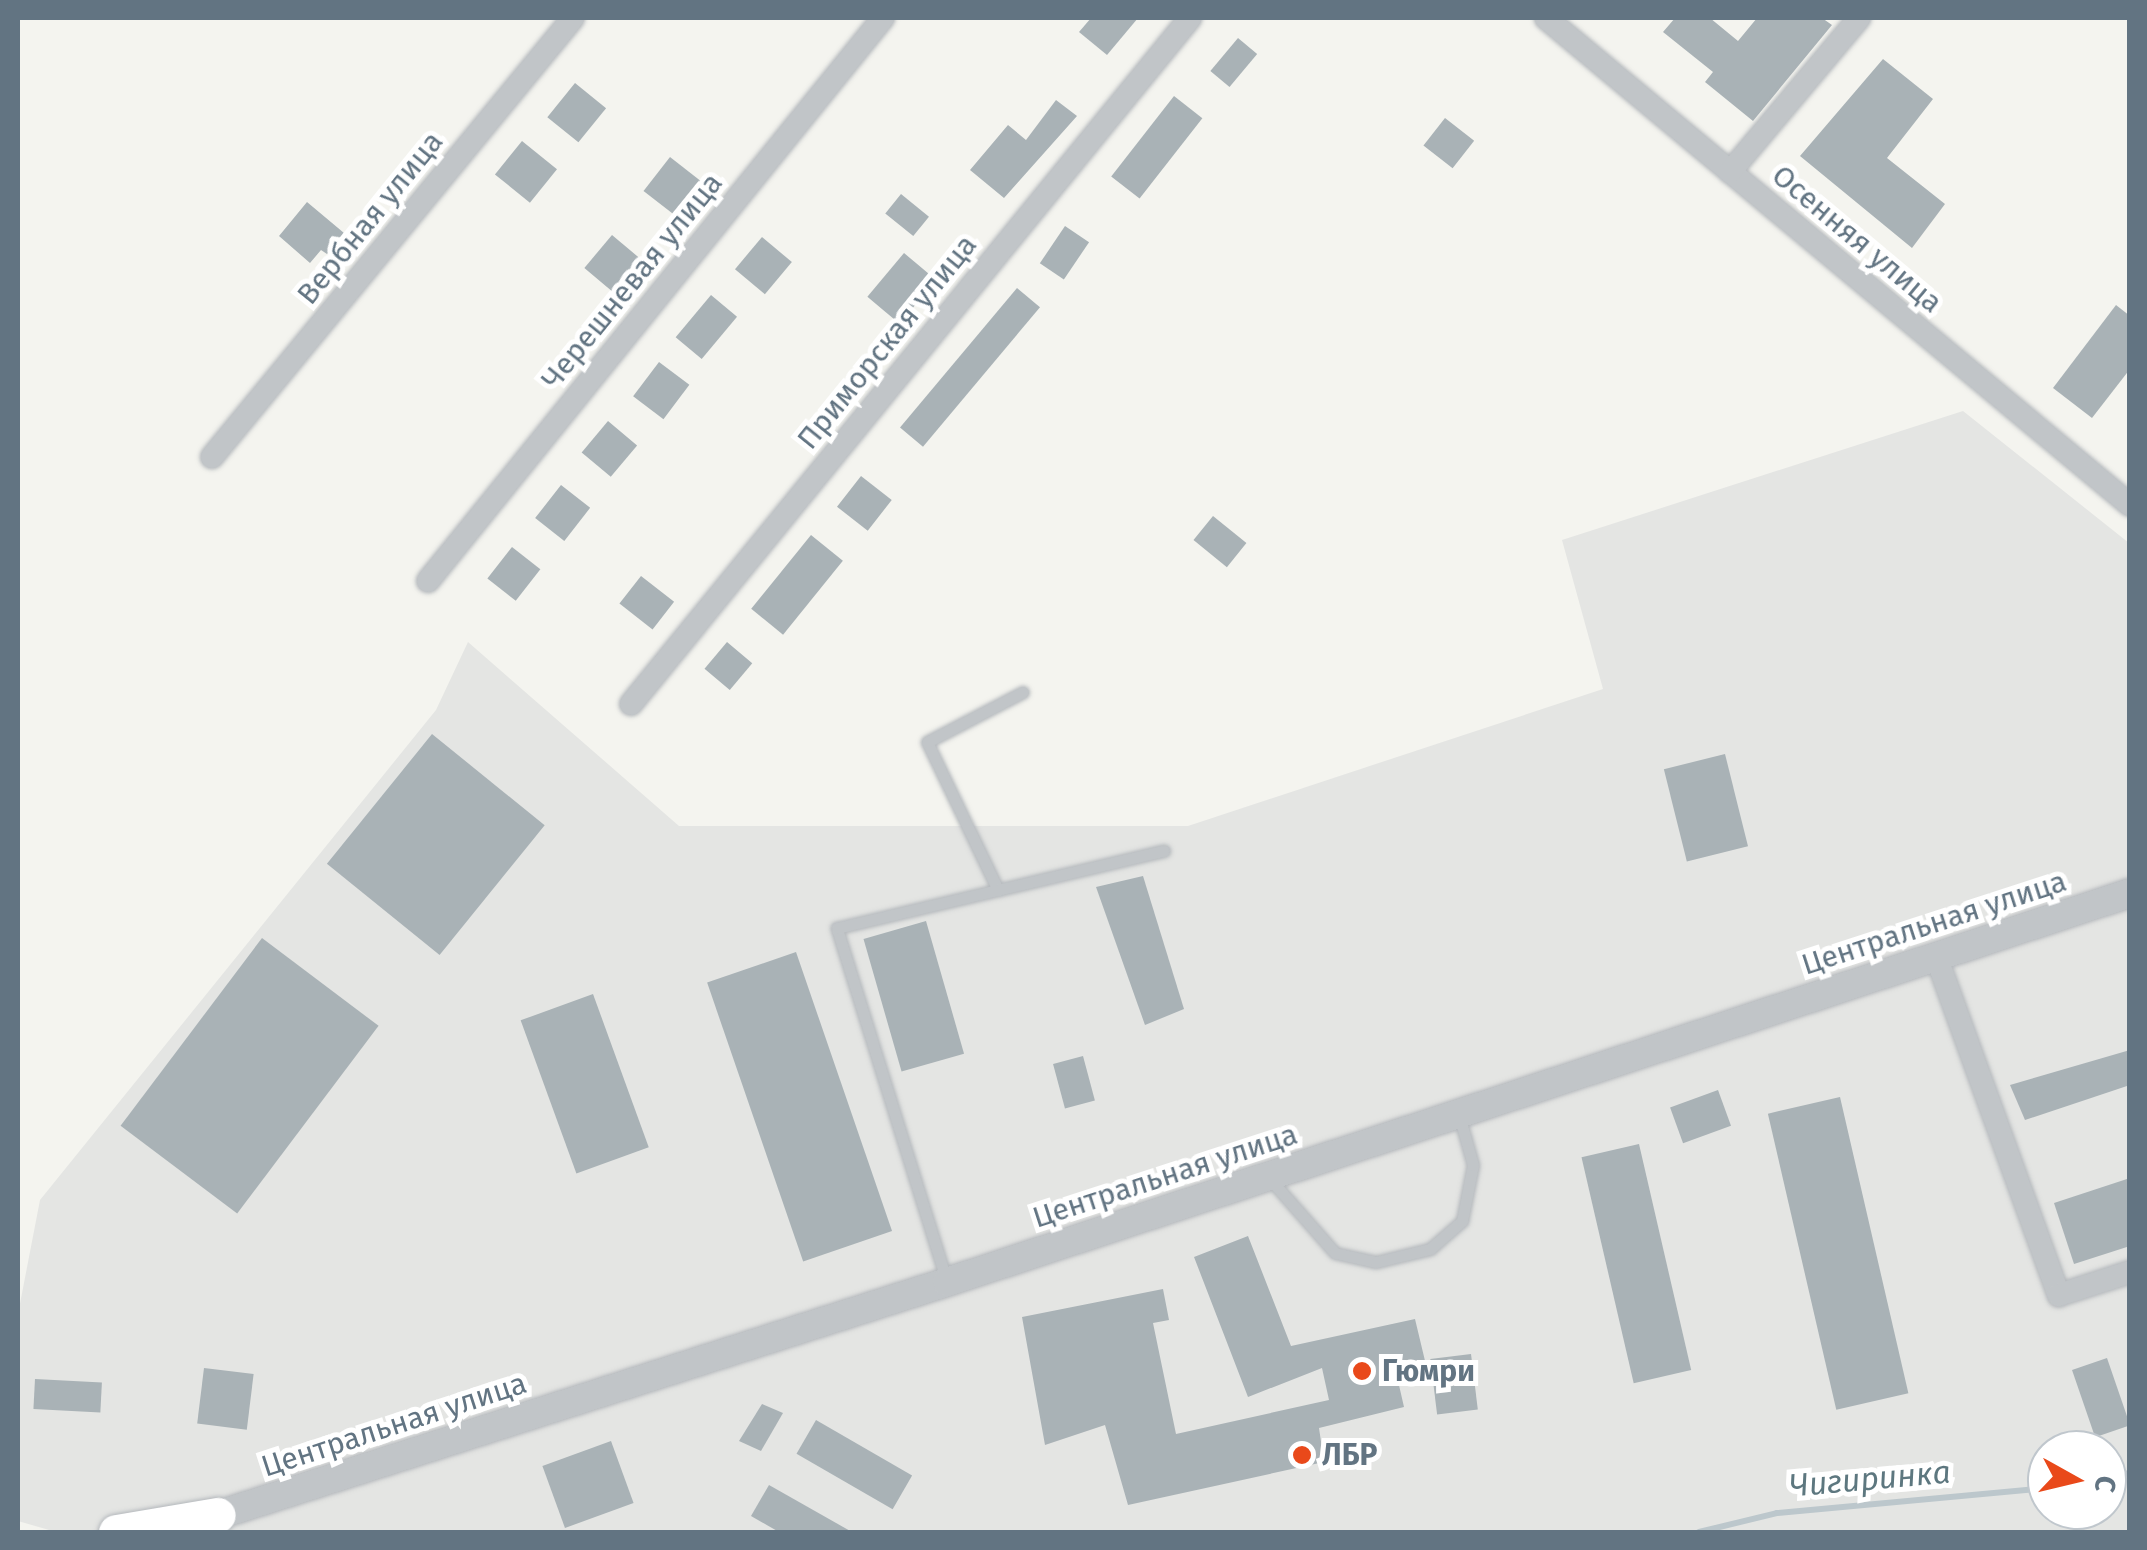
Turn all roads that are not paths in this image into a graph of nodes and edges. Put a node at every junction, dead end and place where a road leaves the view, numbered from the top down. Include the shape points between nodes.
1 (574, 18) edge
2 (883, 18) edge
3 (1190, 18) edge
4 (1546, 18) edge
5 (1859, 18) edge
6 (1730, 172) junction
7 (212, 457) dead end
8 (2130, 505) edge
9 (428, 581) dead end
10 (1023, 692) dead end
11 (631, 704) dead end
12 (1164, 850) dead end
13 (998, 890) junction
14 (2130, 893) edge
15 (1936, 956) junction
16 (1459, 1114) junction
17 (1268, 1176) junction
18 (2130, 1272) edge
19 (947, 1282) junction
20 (212, 1527) edge
21 (116, 1532) edge

1 - 7 street, Вербная улица
2 - 9 street, Черешневая улица
3 - 11 street, Приморская улица
4 - 6 street, Осенняя улица
5 - 6 street
6 - 8 street, Осенняя улица
10 - 13 lane via 927,742
12 - 13 lane
13 - 19 lane via 837,928
14 - 15 street, Центральная улица
15 - 16 street, Центральная улица
15 - 18 street via 2058,1295
16 - 17 street, Центральная улица
16 - 17 lane via 1473,1165 1462,1221 1430,1249 1376,1262 1335,1252
17 - 19 street, Центральная улица
19 - 20 street, Центральная улица
20 - 21 main road

